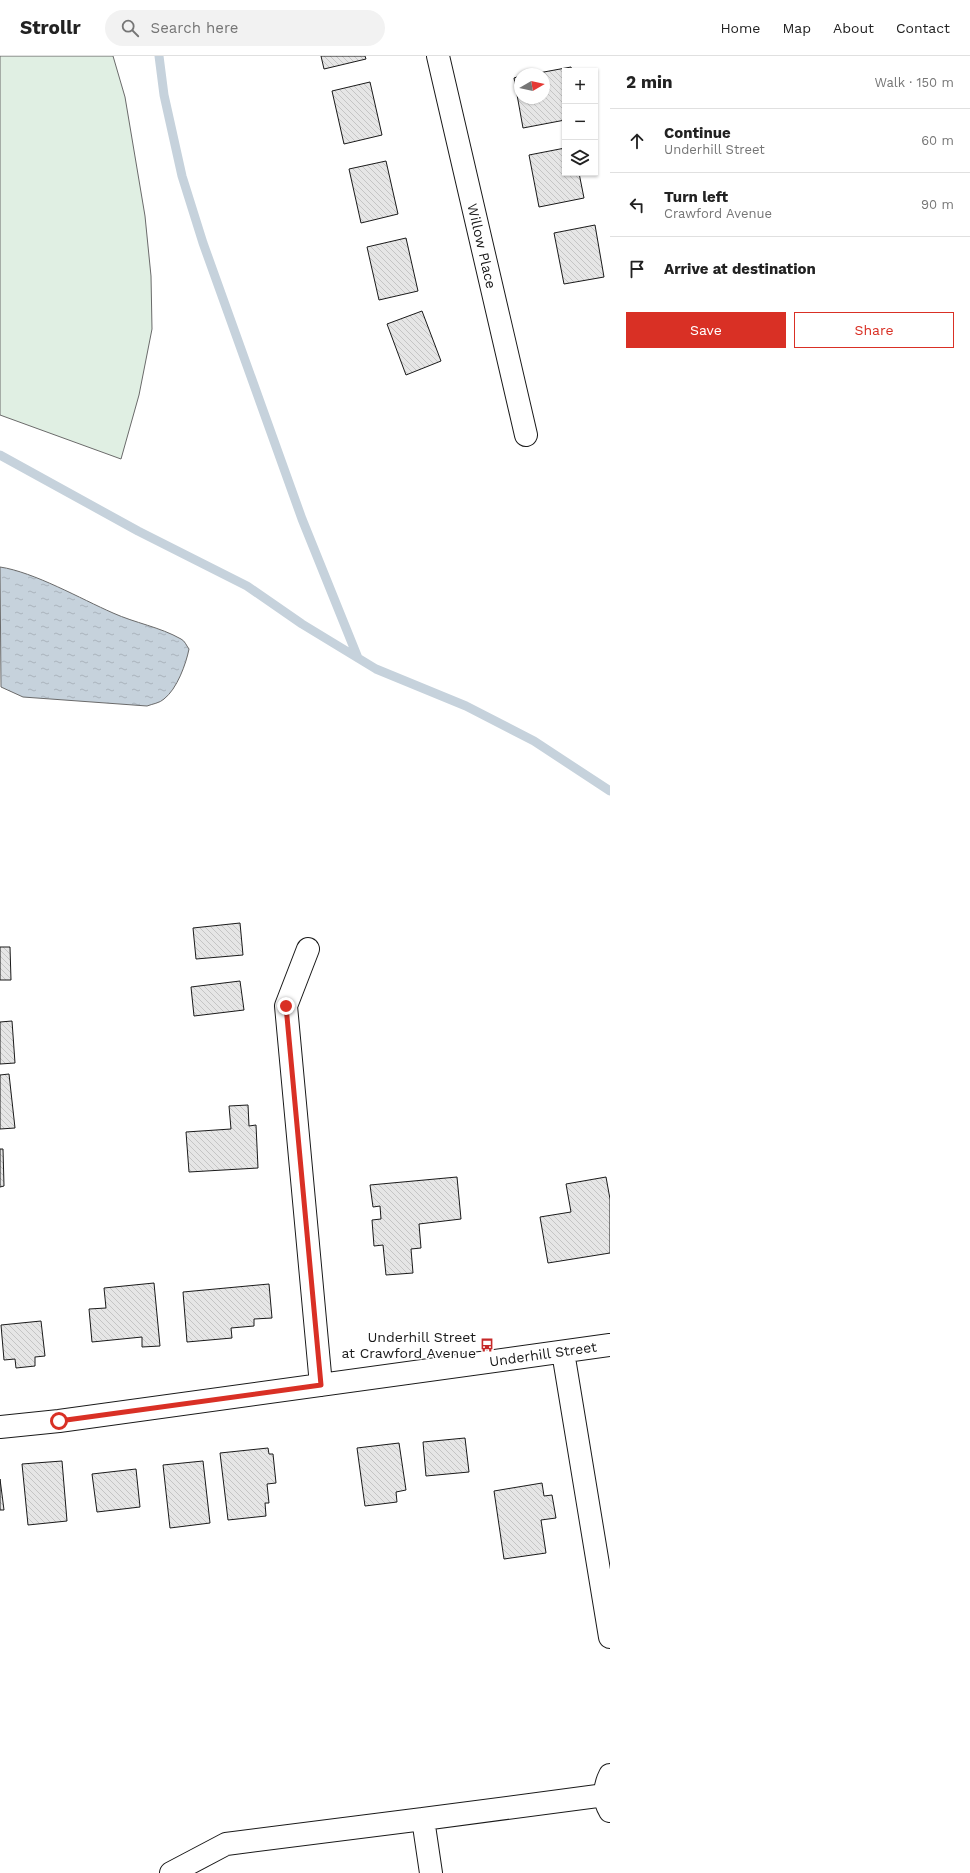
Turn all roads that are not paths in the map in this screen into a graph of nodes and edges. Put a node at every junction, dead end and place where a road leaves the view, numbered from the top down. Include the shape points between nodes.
1 (438, 56) edge
2 (526, 435) dead end
3 (308, 949) dead end
4 (610, 1345) edge
5 (563, 1352) junction
6 (321, 1385) junction
7 (0, 1427) edge
8 (610, 1637) edge
9 (608, 1794) edge
10 (423, 1819) junction
11 (172, 1873) edge
12 (431, 1873) edge

1 - 2 street, Willow Place
3 - 6 street via 286,1006
4 - 5 street, Underhill Street
5 - 6 street, Underhill Street
5 - 8 street
6 - 7 street, Underhill Street
9 - 10 street
10 - 11 street via 226,1844
10 - 12 street

